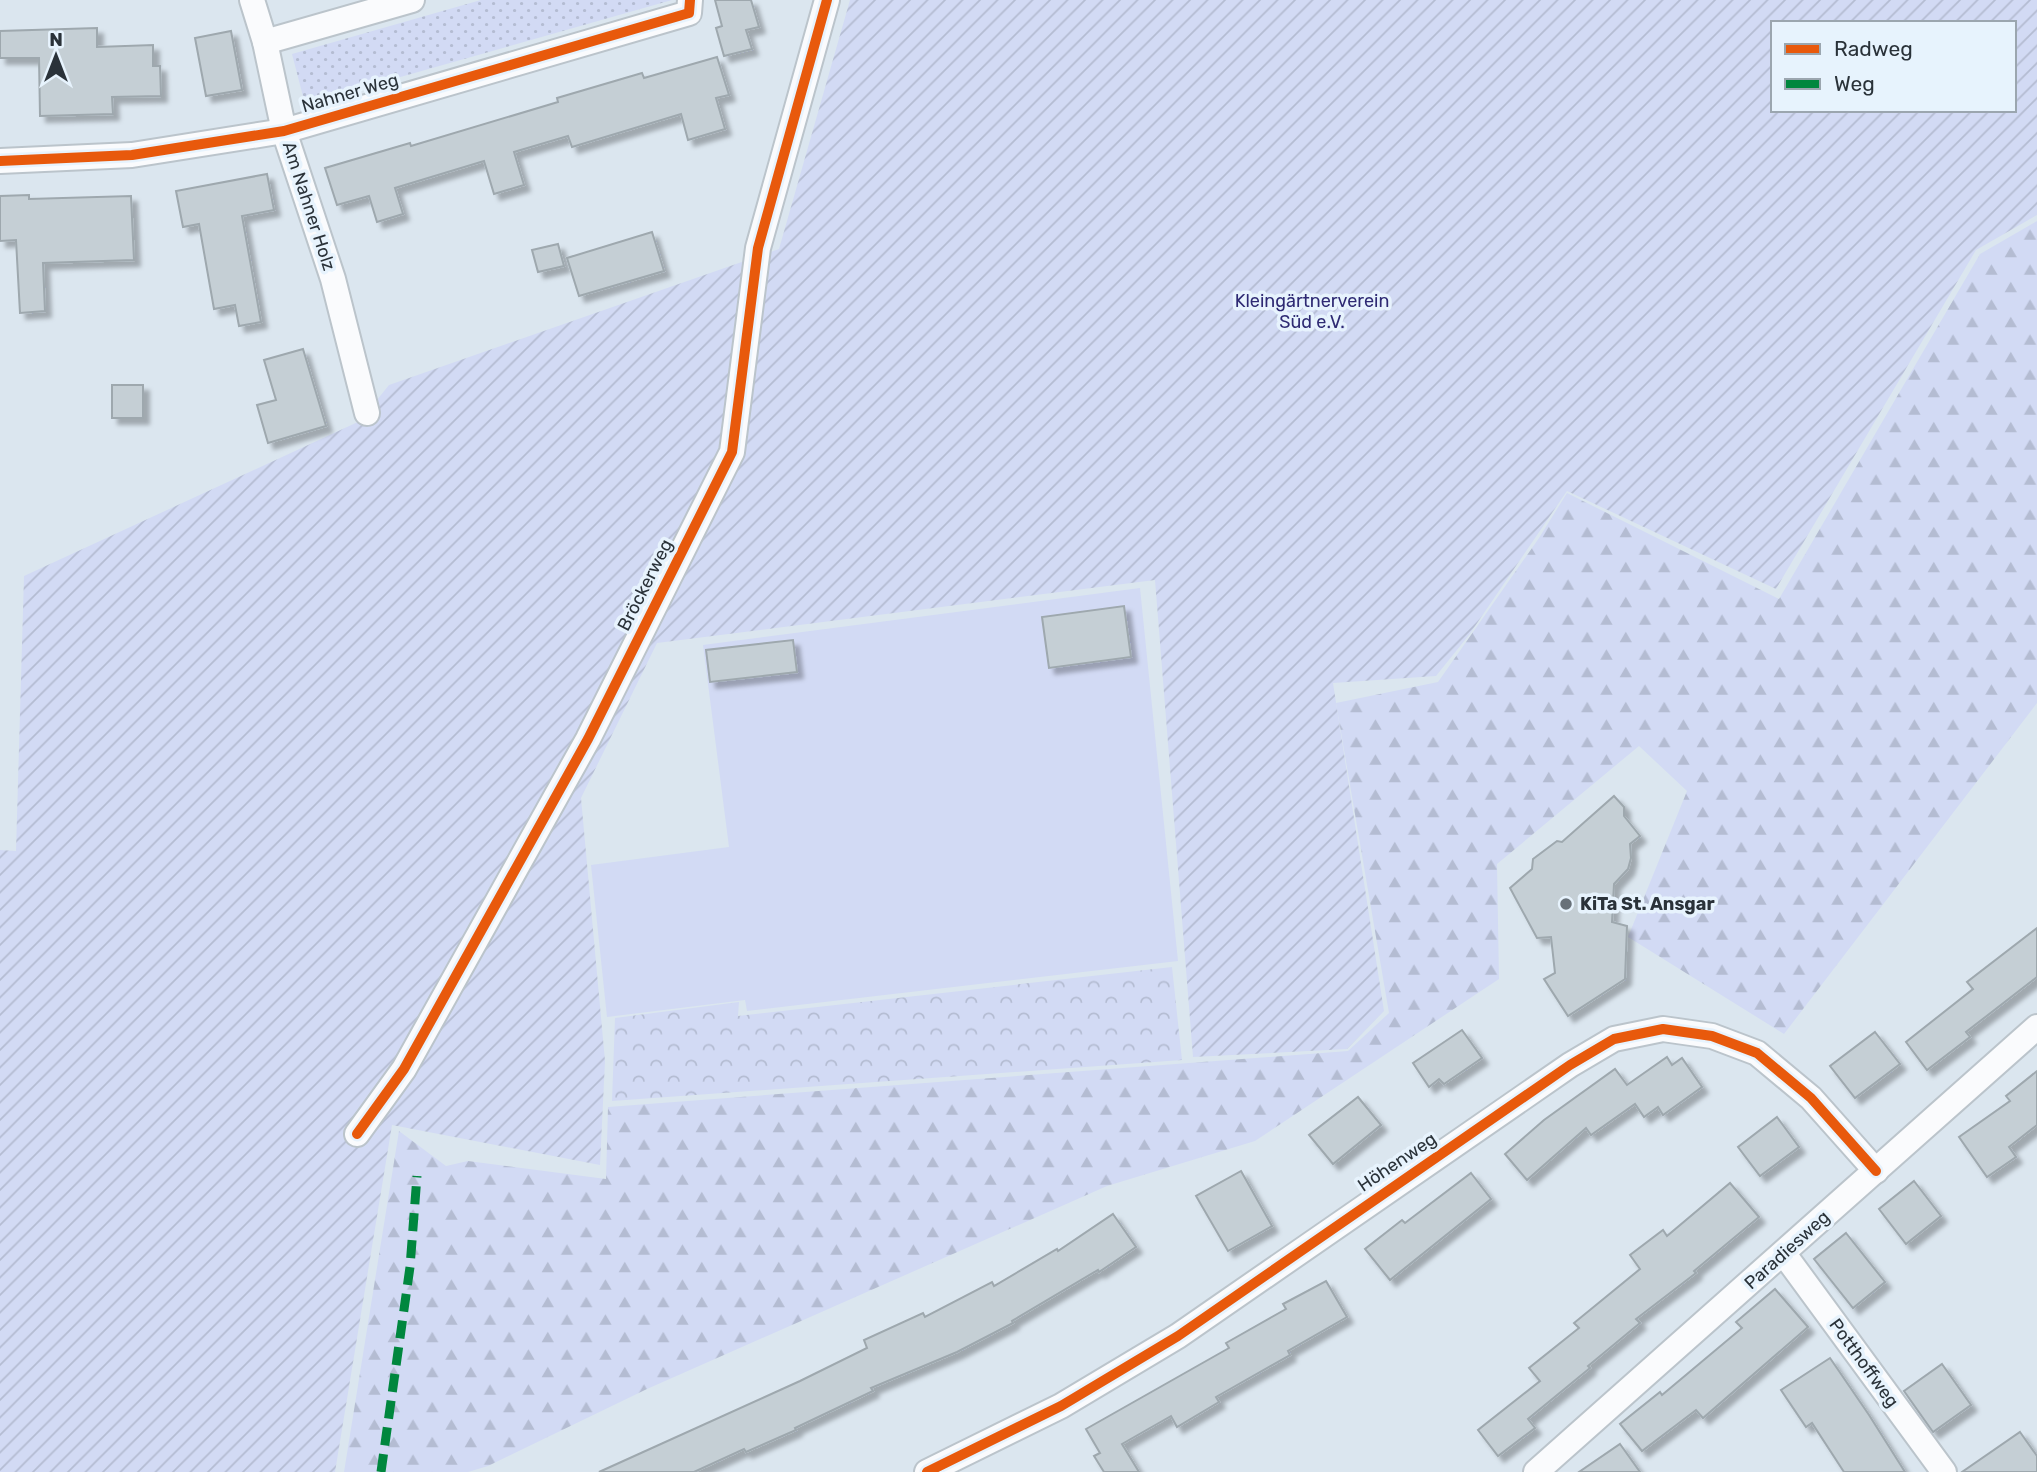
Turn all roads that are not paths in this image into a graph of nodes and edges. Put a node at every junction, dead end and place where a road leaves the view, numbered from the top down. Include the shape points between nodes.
1 (252, 0) edge
2 (412, 0) edge
3 (690, 0) edge
4 (827, 0) edge
5 (265, 42) junction
6 (284, 131) junction
7 (0, 161) edge
8 (367, 413) dead end
9 (2037, 1027) edge
10 (357, 1134) dead end
11 (1876, 1171) junction
12 (1784, 1254) junction
13 (928, 1472) edge
14 (1536, 1472) edge
15 (1944, 1472) edge

1 - 5 street, Am Nahner Holz
2 - 5 street
3 - 6 street, Nahner Weg via 689,13
4 - 10 street, Bröckerweg via 758,248 732,452 582,750 404,1069
5 - 6 street, Am Nahner Holz
6 - 7 street, Nahner Weg via 132,155
6 - 8 street, Am Nahner Holz via 333,279
9 - 11 street, Paradiesweg
11 - 12 street, Paradiesweg
11 - 13 street, Höhenweg via 1811,1098 1757,1053 1712,1036 1663,1029 1614,1039 1178,1336 1061,1406
12 - 14 street, Paradiesweg
12 - 15 street, Potthoffweg

